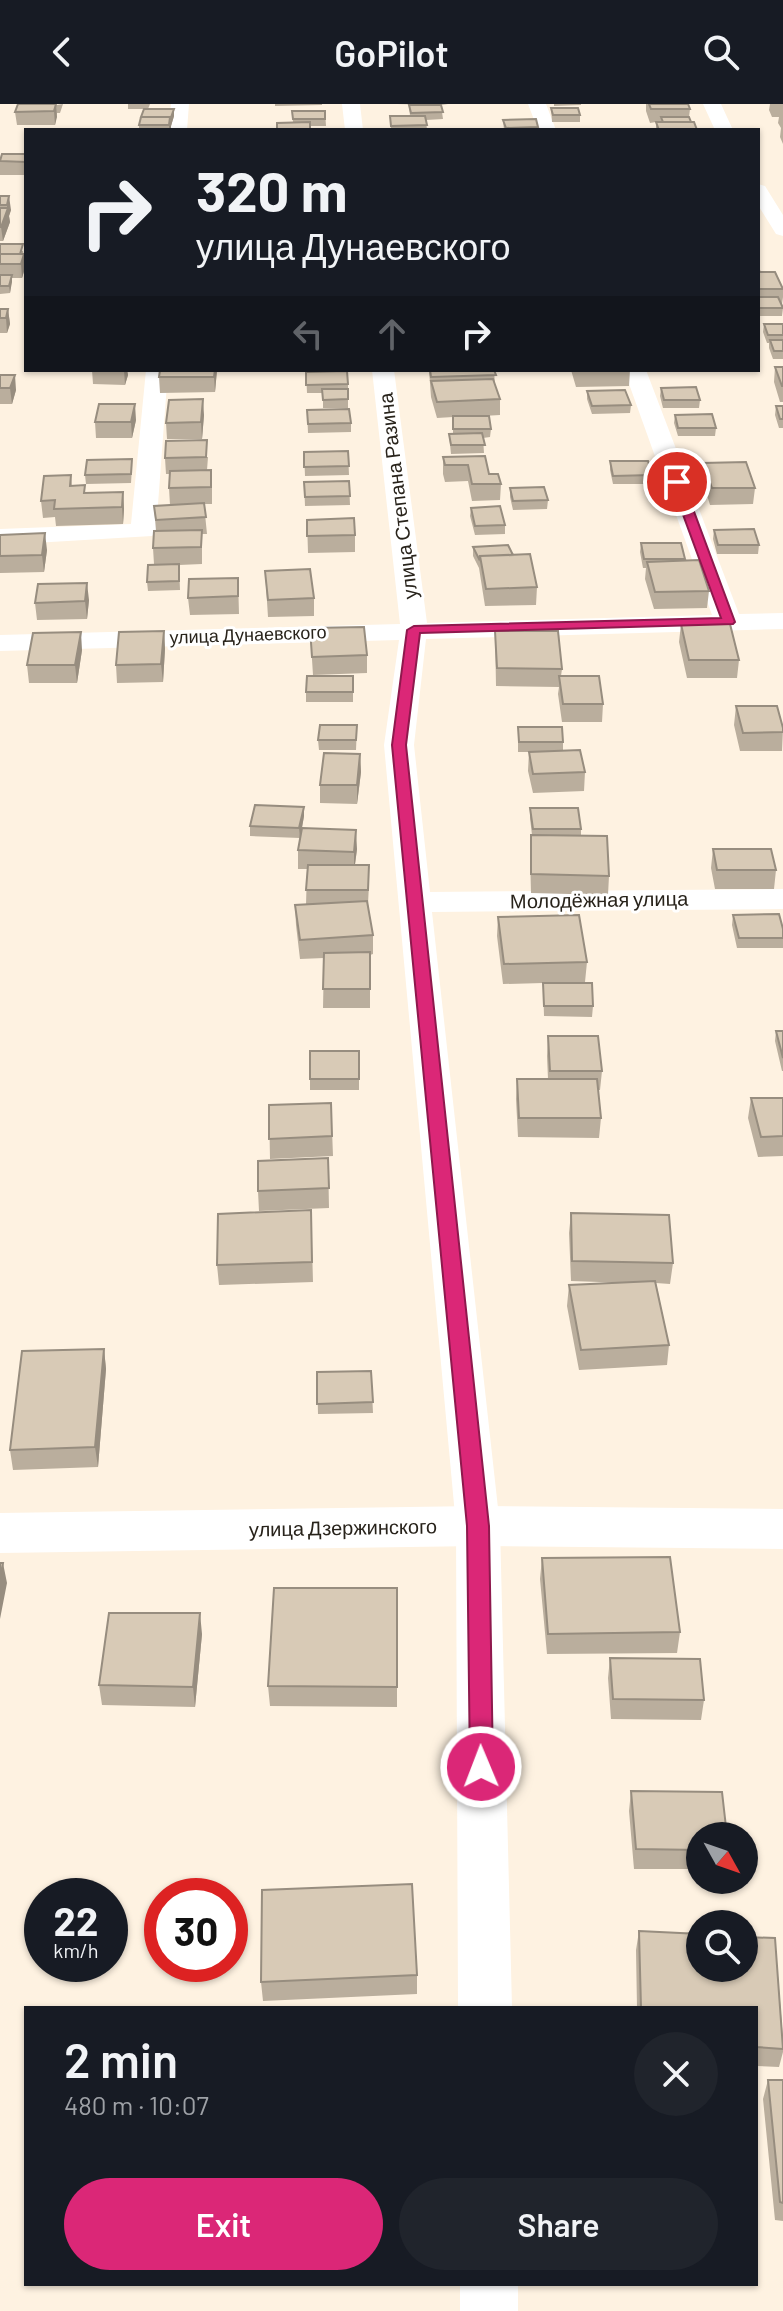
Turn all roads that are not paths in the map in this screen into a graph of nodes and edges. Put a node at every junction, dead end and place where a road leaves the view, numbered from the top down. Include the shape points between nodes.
1 (180, 104) edge
2 (351, 104) edge
3 (537, 104) edge
4 (712, 104) edge
5 (178, 128) edge
6 (354, 128) edge
7 (546, 128) edge
8 (723, 128) edge
9 (760, 193) edge
10 (783, 230) edge
11 (157, 372) edge
12 (383, 372) edge
13 (636, 372) edge
14 (0, 537) edge
15 (783, 621) edge
16 (728, 622) junction
17 (414, 630) junction
18 (0, 643) edge
19 (783, 899) edge
20 (415, 902) junction
21 (478, 1526) junction
22 (783, 1529) edge
23 (0, 1533) edge
24 (485, 2006) edge
25 (489, 2286) edge
26 (489, 2311) edge

1 - 5 street
2 - 6 street
3 - 7 street
4 - 8 street
9 - 10 street
11 - 14 street via 143,531
12 - 17 street, улица Степана Разина
13 - 16 street
15 - 16 street, улица Дунаевского
16 - 17 street, улица Дунаевского
17 - 18 street, улица Дунаевского
17 - 20 street, улица Степана Разина via 399,745
19 - 20 street, Молодёжная улица
20 - 21 street, улица Степана Разина
21 - 22 street, улица Дзержинского
21 - 23 street, улица Дзержинского
21 - 24 street, улица Степана Разина
25 - 26 street

